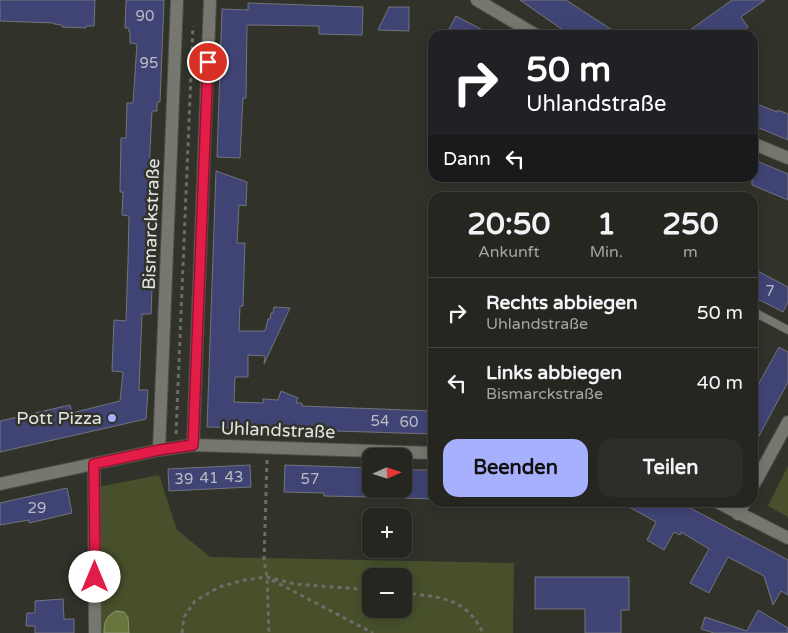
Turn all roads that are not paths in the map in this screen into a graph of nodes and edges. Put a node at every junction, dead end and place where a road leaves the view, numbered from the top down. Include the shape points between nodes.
1 (177, 0) edge
2 (210, 0) edge
3 (477, 0) edge
4 (528, 30) edge
5 (758, 146) edge
6 (788, 158) edge
7 (758, 315) edge
8 (788, 330) edge
9 (788, 422) edge
10 (193, 445) junction
11 (159, 450) junction
12 (428, 453) edge
13 (94, 464) junction
14 (758, 477) edge
15 (0, 484) edge
16 (742, 508) edge
17 (788, 538) edge
18 (95, 633) edge

1 - 11 street, Bismarckstraße
2 - 10 street
3 - 4 street
5 - 6 street
7 - 8 lane
9 - 14 street
10 - 11 street, Uhlandstraße
10 - 12 street, Uhlandstraße
11 - 13 street, Uhlandstraße
13 - 15 street, Uhlandstraße
13 - 18 street
16 - 17 street via 752,519

